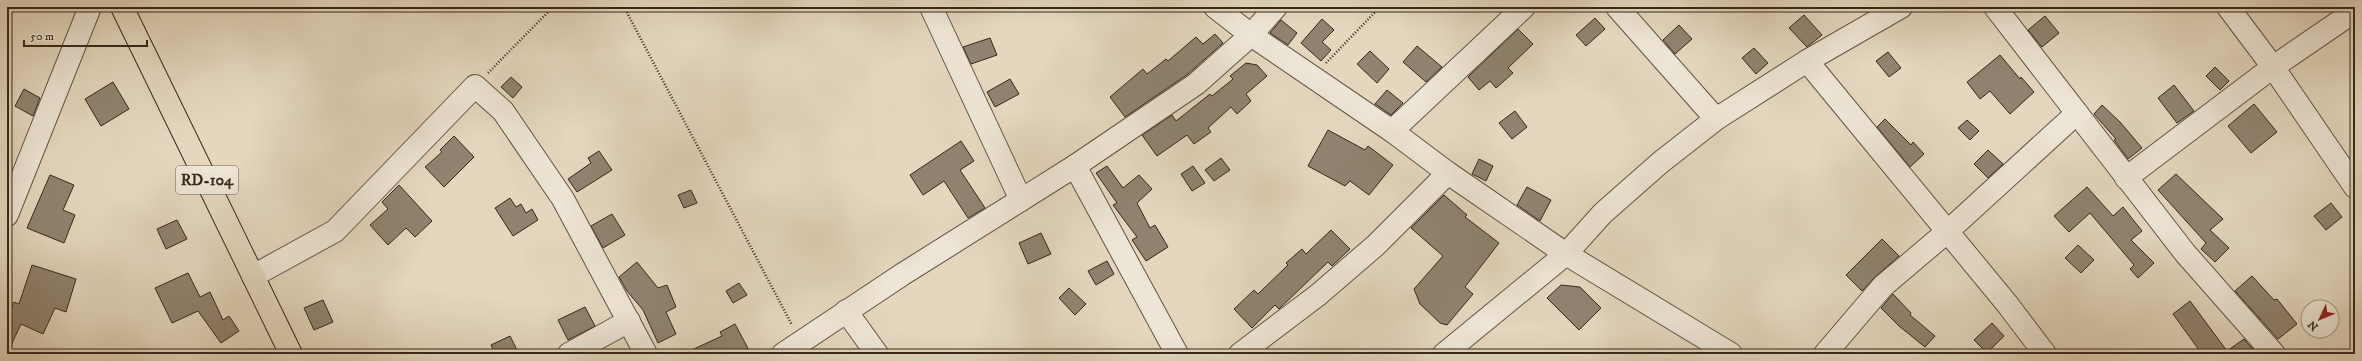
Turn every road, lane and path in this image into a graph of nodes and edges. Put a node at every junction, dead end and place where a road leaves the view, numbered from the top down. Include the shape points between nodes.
1 (90, 7) edge
2 (122, 7) edge
3 (553, 7) edge
4 (624, 7) edge
5 (931, 7) edge
6 (1215, 7) edge
7 (1276, 7) edge
8 (1380, 7) edge
9 (1524, 7) edge
10 (1617, 7) edge
11 (1901, 7) edge
12 (1995, 7) edge
13 (2228, 7) edge
14 (2355, 11) edge
15 (1251, 35) junction
16 (1807, 61) junction
17 (2273, 67) junction
18 (1313, 77) junction
19 (475, 86) junction
20 (2077, 113) junction
21 (1716, 119) junction
22 (1392, 131) junction
23 (1075, 166) junction
24 (1448, 173) junction
25 (2126, 178) junction
26 (2355, 187) edge
27 (1021, 200) junction
28 (7, 215) edge
29 (1948, 230) junction
30 (1566, 254) junction
31 (253, 276) junction
32 (846, 311) junction
33 (629, 320) junction
34 (801, 342) junction
35 (291, 354) edge
36 (569, 354) edge
37 (646, 354) edge
38 (783, 354) edge
39 (877, 354) edge
40 (1177, 354) edge
41 (1240, 354) edge
42 (1444, 354) edge
43 (1731, 354) edge
44 (1825, 354) edge
45 (2045, 354) edge
46 (2274, 354) edge

1 - 28 street
2 - 31 main road, RD-104
3 - 19 path
4 - 34 path
5 - 27 street
6 - 15 street
7 - 15 street
8 - 18 path
9 - 22 street
10 - 21 street
11 - 16 street
12 - 20 street
13 - 17 street
14 - 17 street
15 - 18 street
15 - 23 street via 1196,84
16 - 21 street
16 - 29 street
17 - 25 street
17 - 26 street
18 - 22 street
19 - 31 street via 335,231
19 - 33 street via 503,111 525,141 562,199
20 - 25 street
20 - 29 street
21 - 30 street via 1661,162 1603,213
22 - 24 street
23 - 27 street
23 - 40 street
24 - 30 street
24 - 41 street via 1376,245 1330,285
25 - 46 street via 2185,253
27 - 32 street
29 - 44 street via 1883,286
29 - 45 street
30 - 42 street
30 - 43 street
31 - 35 main road, RD-104
32 - 34 street
32 - 39 street
33 - 36 street
33 - 37 street
34 - 38 street

